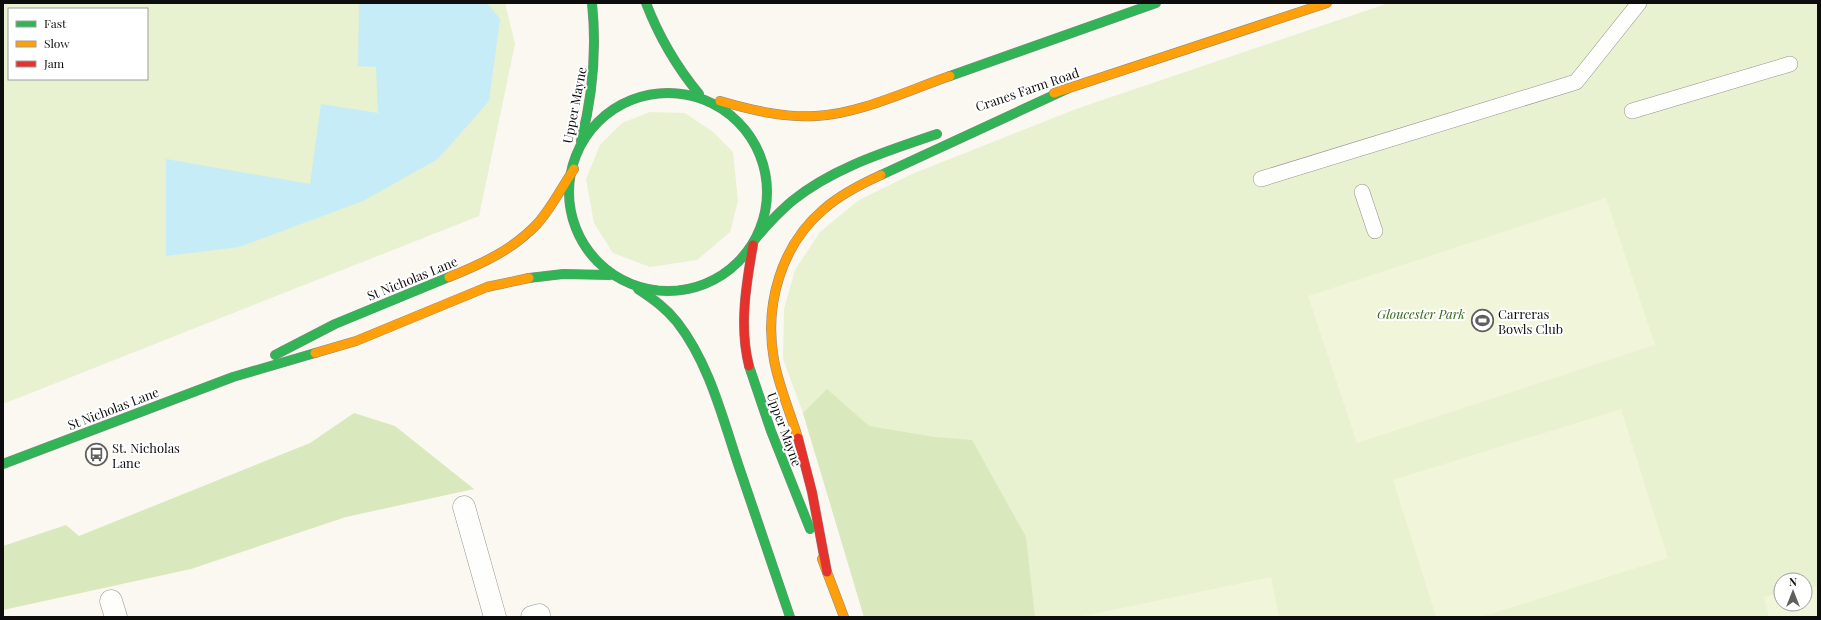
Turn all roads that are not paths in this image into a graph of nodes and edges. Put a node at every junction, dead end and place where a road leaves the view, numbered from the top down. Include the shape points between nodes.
1 (592, 3) edge
2 (646, 3) edge
3 (1156, 3) edge
4 (1313, 3) edge
5 (1327, 3) edge
6 (1638, 3) edge
7 (1297, 13) junction
8 (1790, 64) dead end
9 (1067, 89) junction
10 (701, 95) junction
11 (1632, 111) dead end
12 (972, 122) dead end
13 (943, 132) dead end
14 (574, 166) junction
15 (1261, 179) dead end
16 (1362, 192) dead end
17 (1375, 231) dead end
18 (755, 240) junction
19 (610, 275) junction
20 (627, 283) junction
21 (233, 377) junction
22 (3, 464) edge
23 (464, 507) dead end
24 (827, 572) junction
25 (495, 617) edge
26 (790, 617) edge
27 (844, 617) edge

1 - 14 main road, Upper Mayne via 596,54 594,80
2 - 10 main road via 662,44
3 - 10 main road via 882,100 828,115 777,114
4 - 7 main road
5 - 7 main road, Cranes Farm Road
6 - 15 lane via 1576,82
7 - 9 main road, Cranes Farm Road
8 - 11 lane
9 - 12 main road, Cranes Farm Road
9 - 24 main road via 857,186 819,213 802,231 790,250 775,294 771,315 771,337 780,382 812,487
10 - 14 main road via 656,92 620,105 605,115 593,130
10 - 18 main road via 738,120 757,150 766,192 764,215
13 - 18 main road via 823,180 781,209
14 - 19 main road, Upper Mayne via 570,183 572,218 587,252 596,264
14 - 21 main road, St Nicholas Lane via 539,222 503,252 475,267 335,324
16 - 17 lane
18 - 20 main road via 735,266 700,286 681,290 661,290
18 - 24 main road, Upper Mayne via 744,310 745,347 767,421
19 - 20 main road
19 - 21 main road, St Nicholas Lane via 590,273 507,281 356,341
20 - 26 main road via 641,290 664,308 699,357 721,413
21 - 22 main road, St Nicholas Lane
23 - 25 street
24 - 27 main road, Upper Mayne

